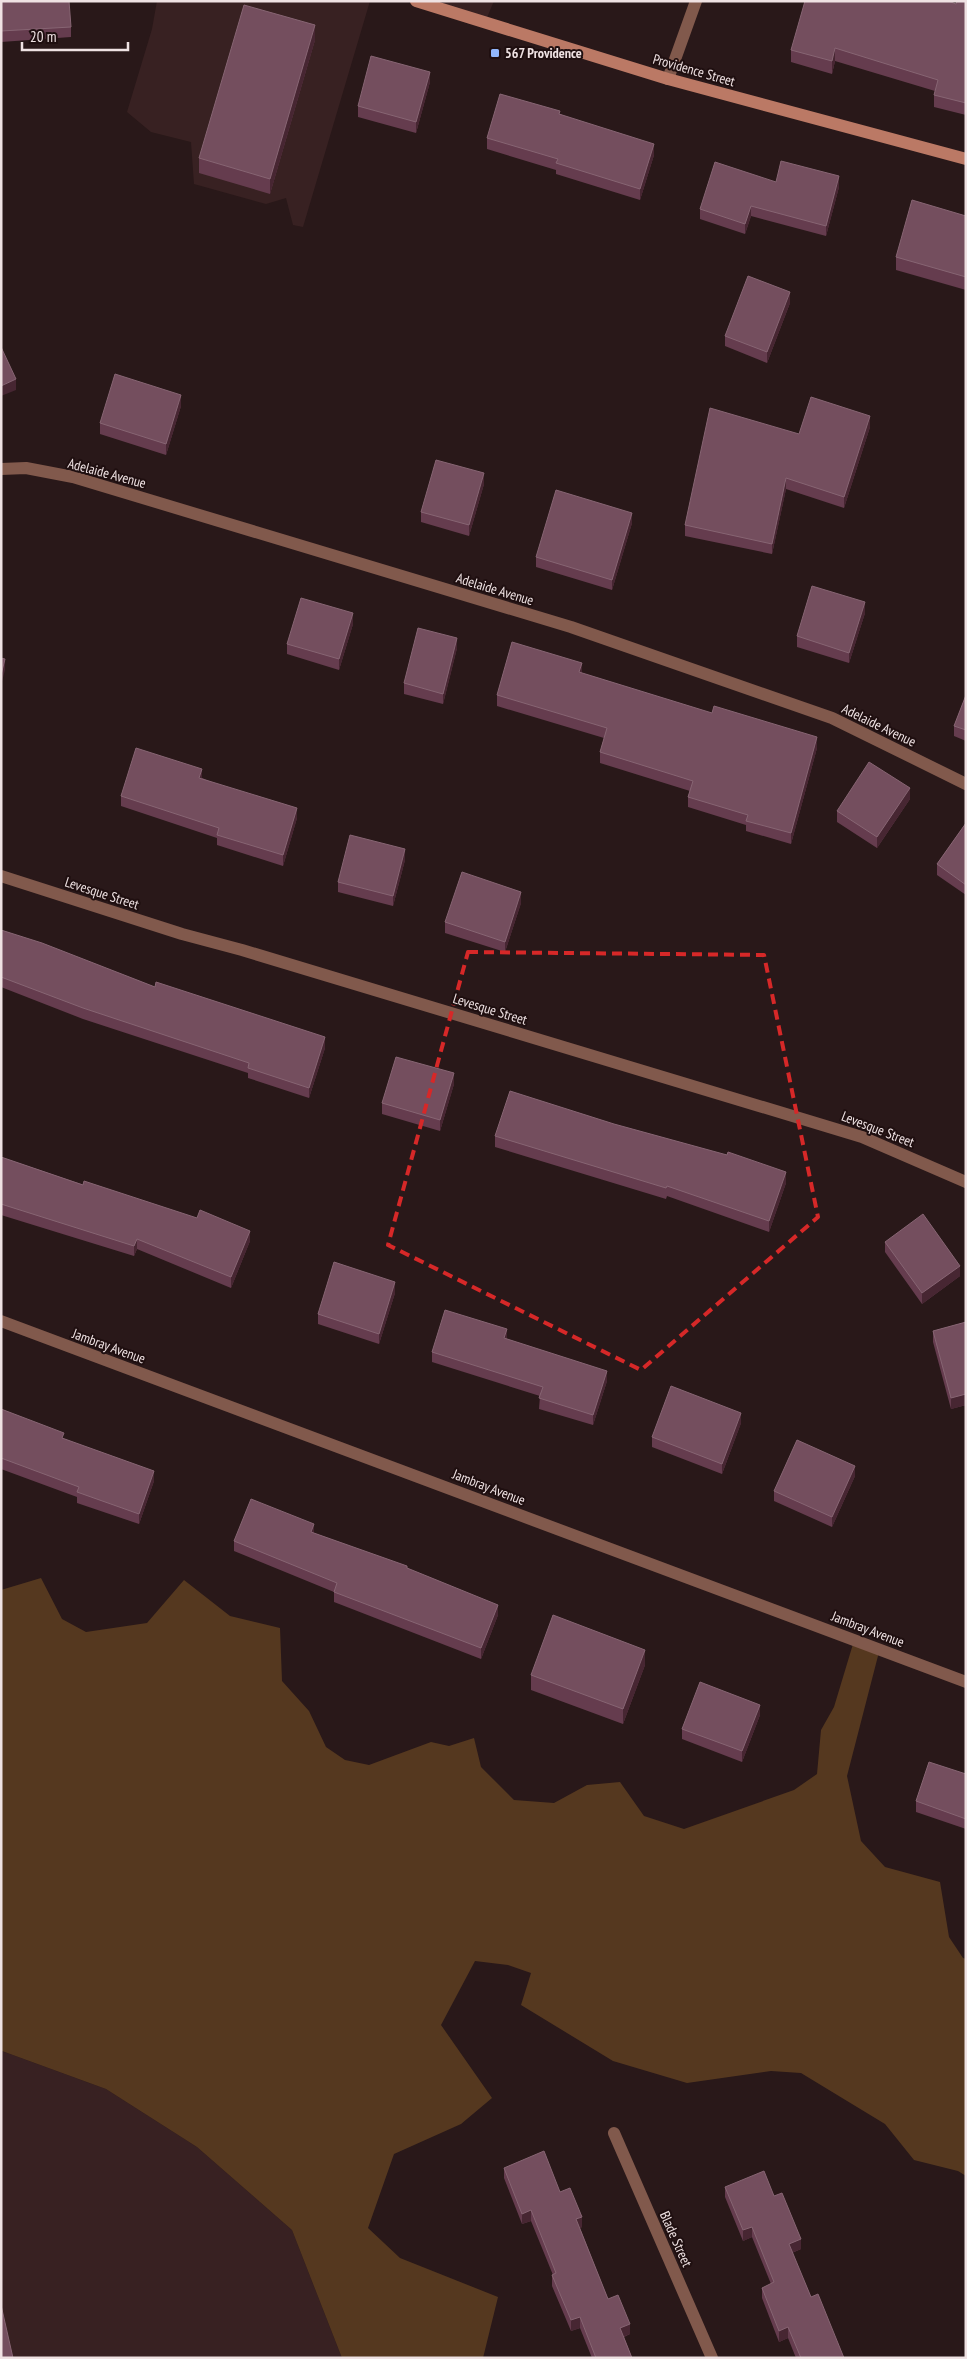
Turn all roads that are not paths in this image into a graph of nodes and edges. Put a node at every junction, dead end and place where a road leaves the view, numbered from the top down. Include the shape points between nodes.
1 (416, 1) edge
2 (696, 1) edge
3 (668, 79) junction
4 (966, 159) edge
5 (1, 469) edge
6 (966, 784) edge
7 (1, 876) edge
8 (966, 1182) edge
9 (1, 1321) edge
10 (966, 1682) edge
11 (614, 2133) dead end
12 (712, 2358) edge

1 - 3 main road, Providence Street
2 - 3 street
3 - 4 main road, Providence Street
5 - 6 street, Adelaide Avenue via 26,468 73,477 571,627 832,718
7 - 8 street, Levesque Street via 182,934 862,1137
9 - 10 street, Jambray Avenue
11 - 12 street, Blade Street

